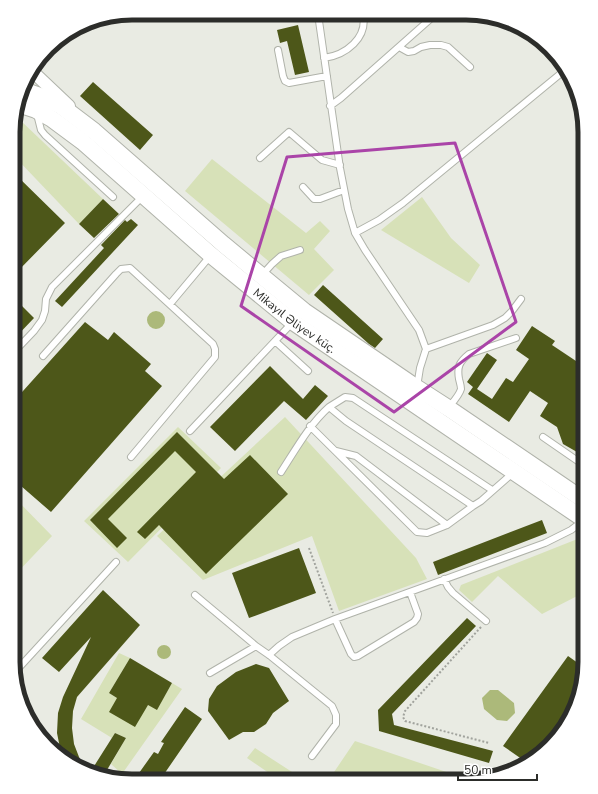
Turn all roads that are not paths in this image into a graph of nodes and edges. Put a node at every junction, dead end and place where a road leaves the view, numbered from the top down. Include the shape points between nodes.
1 (319, 20) edge
2 (364, 20) edge
3 (429, 20) edge
4 (399, 48) junction
5 (278, 50) dead end
6 (324, 58) junction
7 (470, 68) dead end
8 (561, 73) edge
9 (36, 75) edge
10 (326, 76) junction
11 (31, 83) edge
12 (27, 93) edge
13 (38, 103) junction
14 (24, 104) edge
15 (330, 106) junction
16 (94, 131) junction
17 (260, 158) dead end
18 (340, 165) junction
19 (303, 188) dead end
20 (344, 190) junction
21 (143, 196) junction
22 (113, 197) dead end
23 (355, 233) junction
24 (300, 250) dead end
25 (211, 255) junction
26 (262, 275) junction
27 (521, 299) dead end
28 (170, 304) junction
29 (293, 322) junction
30 (516, 338) dead end
31 (275, 341) junction
32 (20, 346) edge
33 (426, 349) junction
34 (43, 356) dead end
35 (308, 371) dead end
36 (417, 388) junction
37 (329, 406) junction
38 (448, 408) junction
39 (310, 426) junction
40 (190, 431) dead end
41 (543, 437) dead end
42 (335, 451) junction
43 (131, 457) dead end
44 (578, 461) edge
45 (281, 472) dead end
46 (514, 472) junction
47 (492, 490) junction
48 (578, 497) edge
49 (474, 506) junction
50 (578, 516) edge
51 (446, 525) junction
52 (578, 525) edge
53 (116, 562) dead end
54 (444, 579) junction
55 (410, 592) junction
56 (195, 595) dead end
57 (335, 619) junction
58 (486, 621) road end
59 (256, 646) junction
60 (269, 655) junction
61 (20, 666) edge
62 (210, 673) dead end
63 (312, 756) dead end

1 - 6 lane
2 - 6 lane via 362,32 353,45 342,53
3 - 4 lane
4 - 7 lane via 408,52 430,45 448,46
4 - 15 lane
5 - 10 lane via 286,81
6 - 10 lane
8 - 23 lane via 403,203
9 - 16 street
10 - 15 lane
11 - 13 street
12 - 13 main road
13 - 14 main road, Mikayıl Əliyev küç.
13 - 16 main road via 61,106
13 - 21 main road, Mikayıl Əliyev küç. via 52,120 83,142
13 - 22 lane via 41,130
15 - 18 lane
16 - 26 main road
17 - 18 lane via 289,132 322,160
18 - 20 lane
19 - 20 lane via 314,199 320,200
20 - 23 lane
21 - 25 main road, Mikayıl Əliyev küç.
21 - 32 lane via 52,287 46,299 42,320
23 - 33 lane via 419,330
24 - 26 lane via 281,256
25 - 28 lane
25 - 29 main road, Mikayıl Əliyev küç.
26 - 36 main road via 304,311
27 - 33 lane via 509,314 493,325
28 - 34 lane via 130,268 122,269
28 - 43 lane via 212,344 215,350 214,357
29 - 31 lane
29 - 46 main road, Mikayıl Əliyev küç.
30 - 38 lane via 469,354 463,359 459,365 460,391
31 - 35 lane
31 - 40 lane
33 - 36 lane
36 - 38 main road
37 - 39 lane
37 - 47 lane via 345,396 353,398
37 - 49 lane via 346,421
38 - 48 main road
39 - 42 lane
39 - 45 lane
41 - 44 lane
42 - 51 lane via 356,456
42 - 51 lane via 417,532 427,534
46 - 47 lane
46 - 50 main road, Mikayıl Əliyev küç.
47 - 49 lane
49 - 51 lane
52 - 54 lane via 545,543
53 - 61 lane
54 - 55 lane
54 - 58 lane via 452,594
55 - 57 lane
55 - 57 lane via 418,614 414,622 358,656 354,657 351,654
56 - 59 lane
57 - 60 lane via 292,637
59 - 60 lane
59 - 62 lane
60 - 63 lane via 332,706 336,715 336,724

